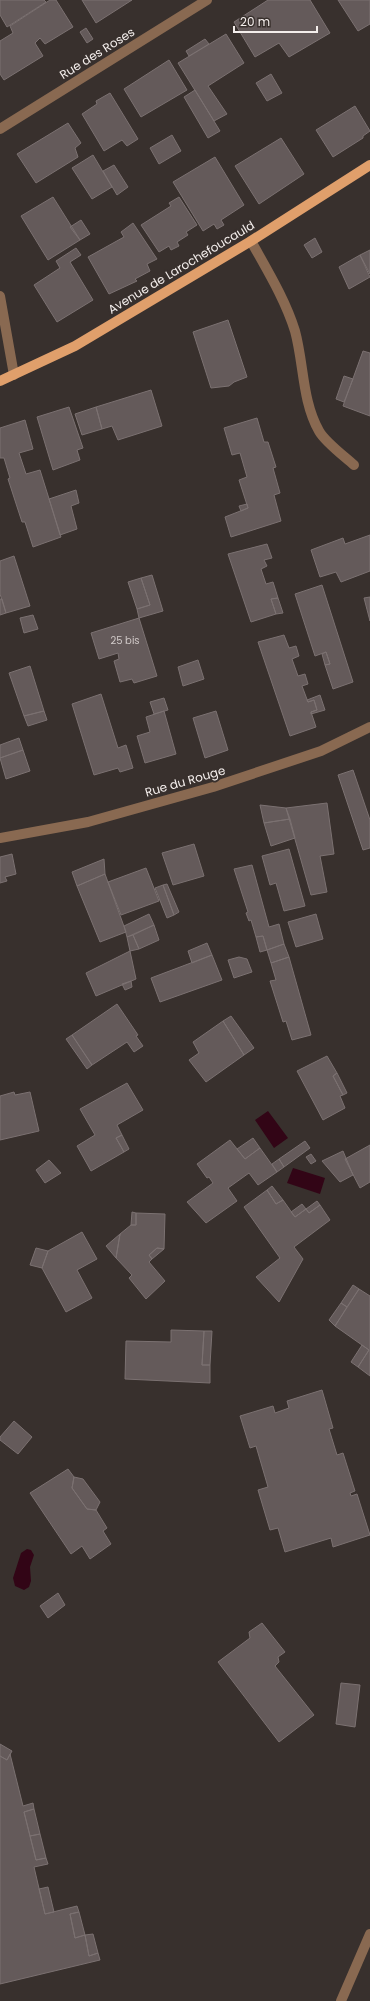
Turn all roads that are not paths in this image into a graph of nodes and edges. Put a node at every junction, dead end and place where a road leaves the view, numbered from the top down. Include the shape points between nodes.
1 (207, 0) edge
2 (0, 129) edge
3 (370, 165) edge
4 (251, 241) junction
5 (0, 296) edge
6 (14, 375) junction
7 (0, 381) edge
8 (354, 465) dead end
9 (370, 727) edge
10 (0, 838) edge
11 (370, 1934) edge
12 (341, 2001) edge

1 - 2 street, Rue des Roses
3 - 4 main road, Avenue de Larochefoucauld
4 - 6 main road, Avenue de Larochefoucauld via 75,346
4 - 8 street via 283,299 295,331 304,370 308,404 320,433
5 - 6 street
6 - 7 main road, Avenue de Larochefoucauld
9 - 10 street, Rue du Rouge via 321,751 213,787 88,822
11 - 12 street

